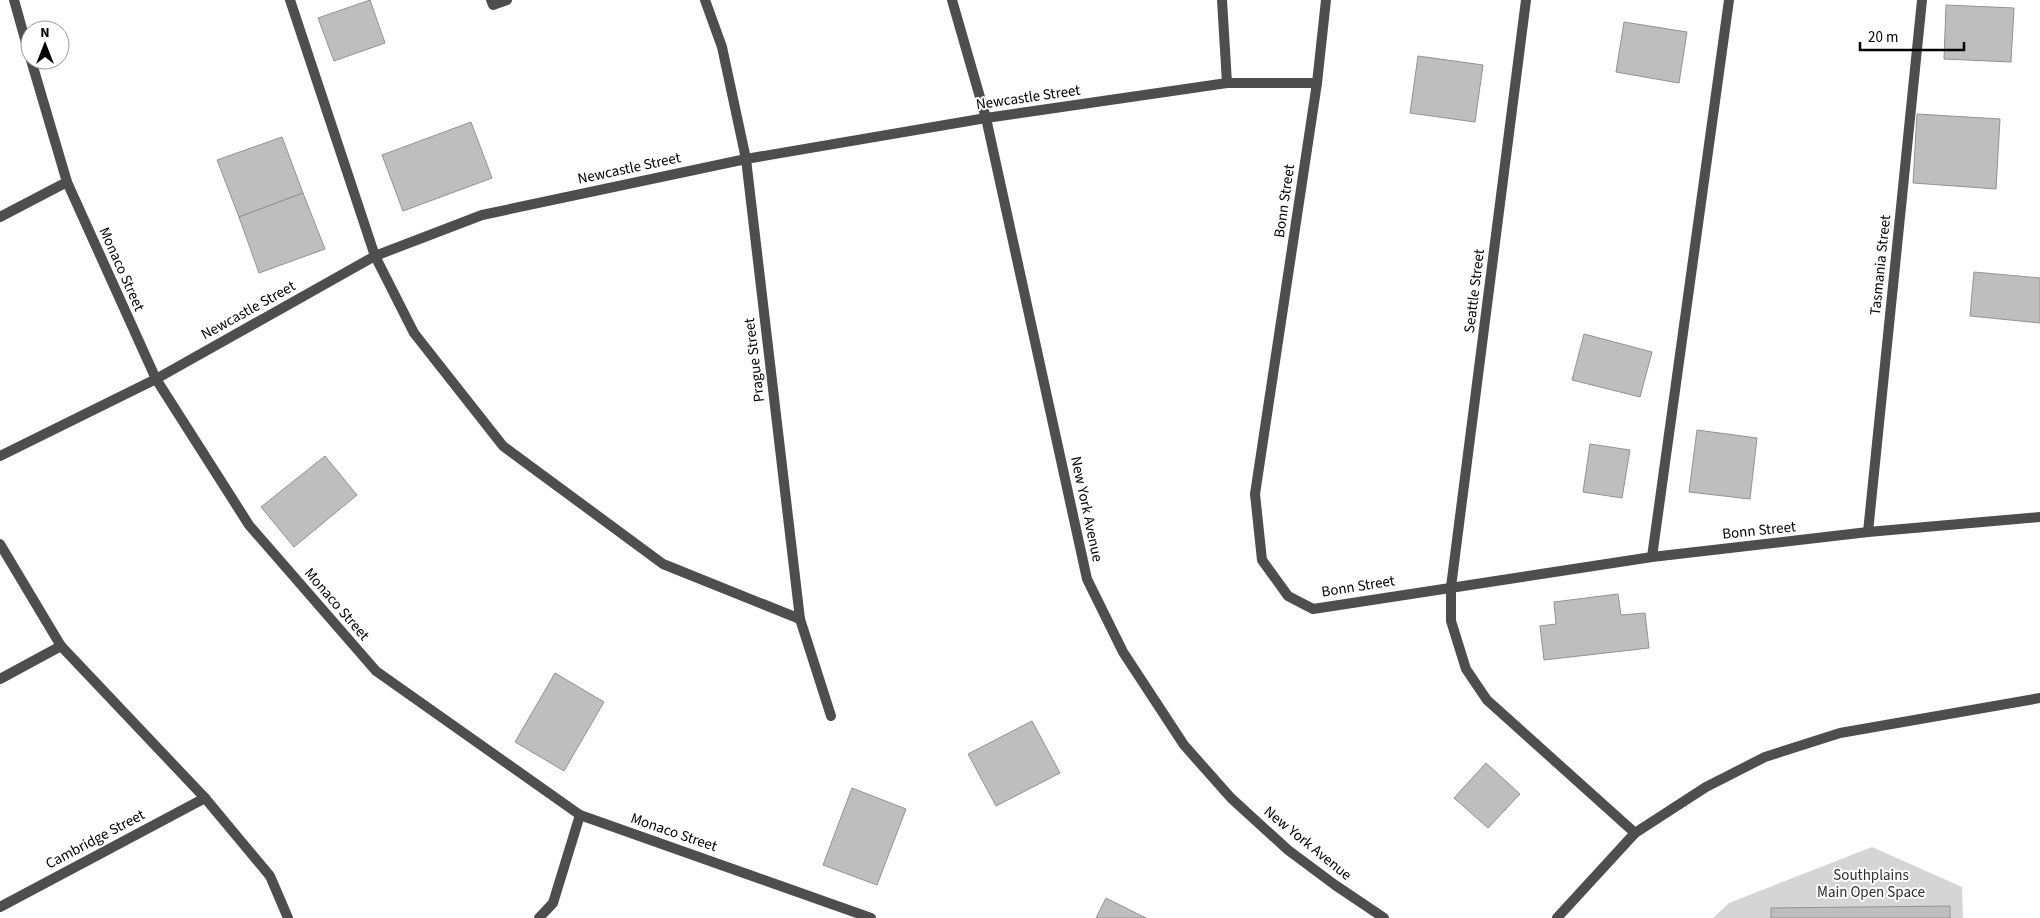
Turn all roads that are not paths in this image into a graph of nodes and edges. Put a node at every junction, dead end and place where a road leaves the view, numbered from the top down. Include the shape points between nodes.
1 (14, 0) edge
2 (290, 0) edge
3 (491, 0) edge
4 (507, 0) edge
5 (705, 0) edge
6 (952, 0) edge
7 (1222, 0) edge
8 (1326, 0) edge
9 (1526, 0) edge
10 (1729, 0) edge
11 (1922, 0) edge
12 (20, 22) edge
13 (33, 70) edge
14 (1227, 82) junction
15 (1316, 82) junction
16 (986, 118) junction
17 (746, 159) junction
18 (66, 182) junction
19 (0, 217) edge
20 (375, 256) junction
21 (156, 379) junction
22 (0, 456) edge
23 (2040, 517) edge
24 (1868, 532) junction
25 (0, 544) edge
26 (1652, 557) junction
27 (1451, 587) junction
28 (800, 620) junction
29 (61, 646) junction
30 (0, 679) edge
31 (2040, 698) edge
32 (831, 716) dead end
33 (205, 798) junction
34 (580, 815) junction
35 (1635, 834) junction
36 (0, 908) edge
37 (288, 918) edge
38 (539, 918) edge
39 (871, 918) edge
40 (1384, 918) edge
41 (1557, 918) edge

1 - 12 street, Monaco Street
2 - 20 street
3 - 4 street via 493,5
5 - 17 street, Prague Street via 722,47
6 - 16 street, New York Avenue
7 - 14 street
8 - 15 street, Bonn Street
9 - 27 street, Seattle Street
10 - 26 street
11 - 24 street, Tasmania Street
13 - 18 street, Monaco Street
14 - 15 street, Newcastle Street
14 - 16 street, Newcastle Street
15 - 27 street, Bonn Street via 1255,494 1262,560 1288,596 1313,608
16 - 17 street, Newcastle Street
16 - 40 street, New York Avenue via 1087,579 1122,652 1184,745 1230,798 1288,850
17 - 20 street, Newcastle Street via 482,215
17 - 28 street, Prague Street
18 - 19 street
18 - 21 street, Monaco Street
20 - 21 street, Newcastle Street
20 - 28 street via 414,333 503,446 663,564
21 - 22 street, Newcastle Street
21 - 34 street, Monaco Street via 249,525 376,671
23 - 24 street, Bonn Street
24 - 26 street, Bonn Street
25 - 29 street
26 - 27 street, Bonn Street
27 - 35 street, Seattle Street via 1451,621 1466,668 1487,700
28 - 32 street, Prague Street
29 - 30 street
29 - 33 street
31 - 35 street via 1840,732 1765,757 1706,787
33 - 36 street, Cambridge Street
33 - 37 street via 270,876
34 - 38 street via 553,903
34 - 39 street, Monaco Street
35 - 41 street

